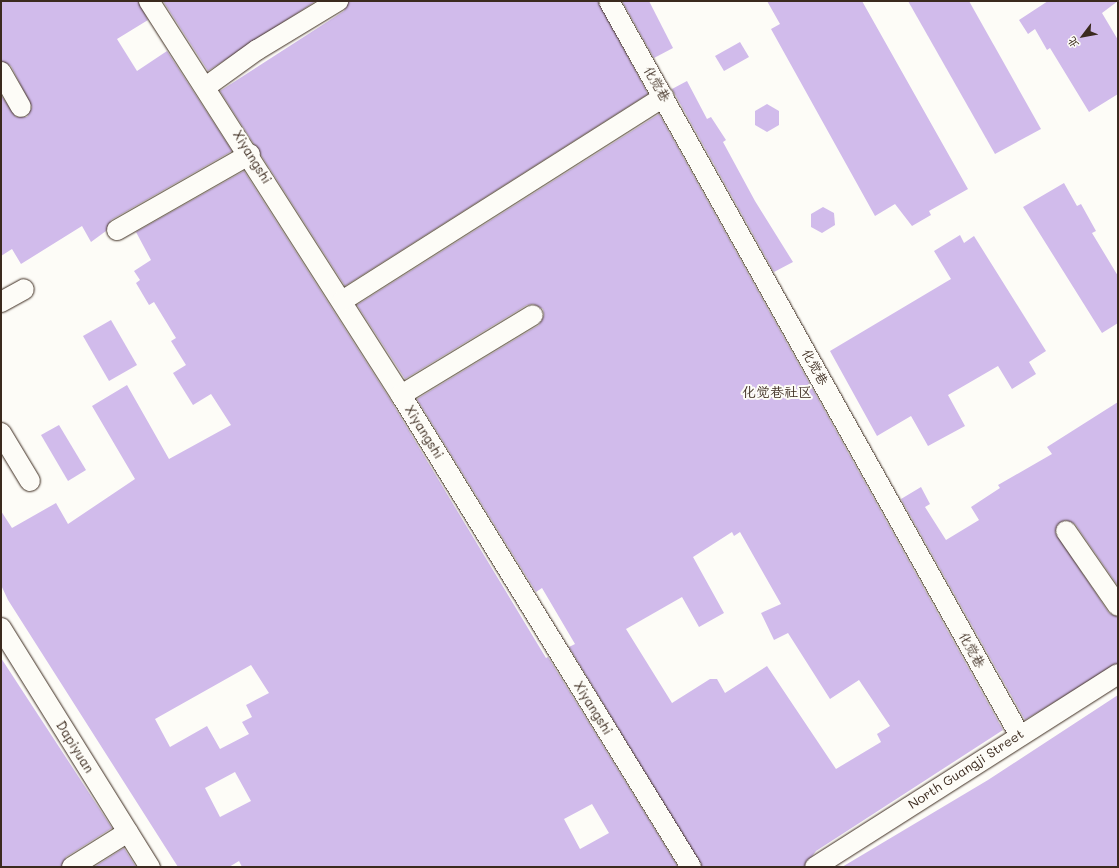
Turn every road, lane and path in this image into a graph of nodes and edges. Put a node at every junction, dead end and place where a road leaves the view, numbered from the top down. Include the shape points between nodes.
1 (149, 1) edge
2 (338, 1) edge
3 (609, 1) edge
4 (1, 72) edge
5 (207, 86) junction
6 (664, 97) junction
7 (21, 107) dead end
8 (250, 154) junction
9 (118, 230) dead end
10 (24, 289) dead end
11 (342, 301) junction
12 (1, 302) edge
13 (533, 315) dead end
14 (402, 396) junction
15 (1, 433) edge
16 (30, 481) dead end
17 (1066, 531) dead end
18 (1118, 606) edge
19 (1, 628) edge
20 (1118, 674) edge
21 (1019, 734) junction
22 (128, 832) junction
23 (72, 867) edge
24 (150, 867) edge
25 (691, 867) edge
26 (815, 867) edge

1 - 5 street, Xiyangshi
2 - 5 street
3 - 6 street, 化觉巷
4 - 7 street
5 - 8 street, Xiyangshi
6 - 11 street via 537,176 387,276
6 - 21 street, 化觉巷
8 - 9 street
8 - 11 street, Xiyangshi
10 - 12 street
11 - 14 street, Xiyangshi
13 - 14 street
14 - 25 street, Xiyangshi
15 - 16 street
17 - 18 street
19 - 22 street, Dapiyuan
20 - 21 street, North Guangji Street
21 - 26 street, North Guangji Street
22 - 23 street
22 - 24 street, Dapiyuan

